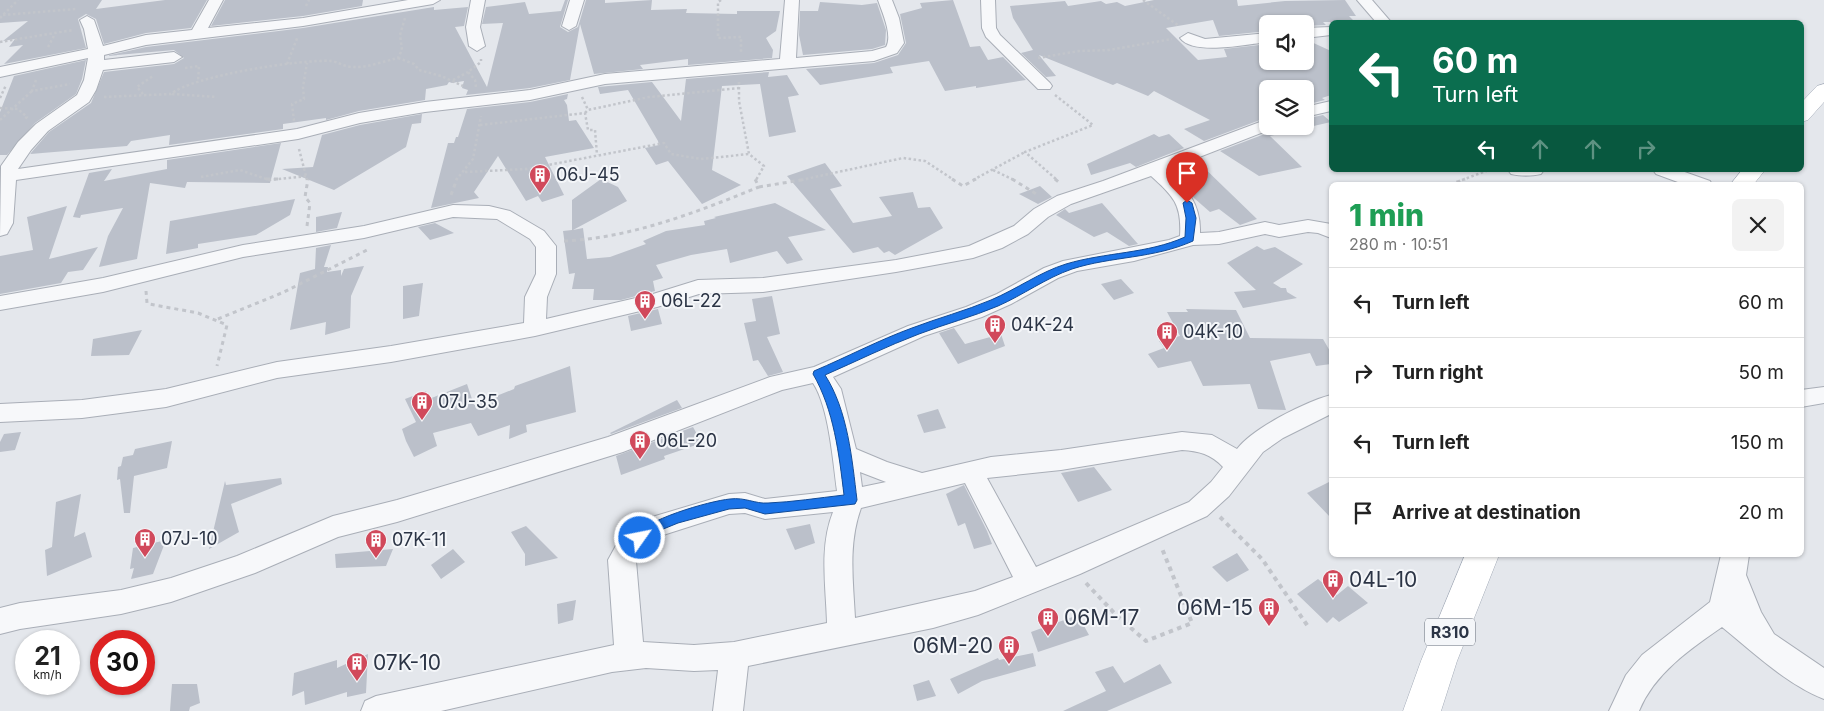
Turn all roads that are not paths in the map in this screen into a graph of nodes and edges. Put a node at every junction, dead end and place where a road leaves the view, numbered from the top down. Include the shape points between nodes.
1 (216, 0) edge
2 (433, 0) edge
3 (478, 0) edge
4 (577, 0) edge
5 (792, 0) edge
6 (884, 0) edge
7 (988, 0) edge
8 (1364, 0) edge
9 (86, 19) road end
10 (1382, 20) edge
11 (569, 26) dead end
12 (1329, 31) edge
13 (1314, 32) edge
14 (198, 33) junction
15 (1188, 38) road end
16 (1259, 38) edge
17 (477, 46) dead end
18 (177, 63) road end
19 (788, 64) junction
20 (94, 66) junction
21 (0, 72) edge
22 (1044, 86) road end
23 (1824, 90) edge
24 (1329, 106) edge
25 (1314, 110) edge
26 (1804, 113) edge
27 (1259, 127) edge
28 (1153, 168) junction
29 (1667, 172) edge
30 (1752, 172) edge
31 (3, 176) edge
32 (1695, 182) edge
33 (1744, 182) edge
34 (0, 230) edge
35 (1329, 231) edge
36 (1190, 239) junction
37 (0, 304) edge
38 (535, 329) junction
39 (818, 374) junction
40 (1824, 395) edge
41 (1804, 398) edge
42 (1329, 405) edge
43 (0, 413) edge
44 (845, 455) junction
45 (1237, 465) junction
46 (971, 471) junction
47 (920, 482) junction
48 (851, 500) junction
49 (1481, 557) edge
50 (1733, 566) edge
51 (1030, 582) junction
52 (1721, 610) junction
53 (0, 621) edge
54 (842, 633) junction
55 (1774, 651) junction
56 (734, 655) junction
57 (630, 657) junction
58 (1824, 685) edge
59 (376, 711) edge
60 (728, 711) edge
61 (1422, 711) edge
62 (1624, 711) edge

1 - 14 street
2 - 14 street via 303,22
3 - 17 street via 473,27
4 - 11 street
5 - 19 street
6 - 19 street via 895,32 896,43 892,50 874,56
7 - 22 street via 989,28 994,37
8 - 10 street
9 - 20 street
12 - 13 street
14 - 20 street via 146,40
15 - 16 street via 1203,44
18 - 20 street
19 - 31 street via 605,79 530,95 368,117 298,134
20 - 21 street via 41,65
20 - 31 street via 83,98 55,116
23 - 26 main road
24 - 25 street
27 - 28 street
28 - 36 street via 1181,193 1187,203 1191,218
28 - 38 street via 1059,203 1021,230 973,252 763,285 698,288
29 - 32 street
30 - 33 main road
31 - 34 street via 3,223
35 - 36 street via 1308,226 1279,231 1264,228 1219,238
36 - 39 street via 1134,255 1070,266 974,312 916,331
37 - 38 street via 134,278 212,258 364,232 453,212 476,211 512,219 537,235 546,246 546,274 536,297
38 - 43 street via 277,370 166,398 119,405
39 - 44 street via 828,389
39 - 53 street via 778,384 614,445 397,511 333,527 245,565 171,590 121,602
40 - 41 street
42 - 45 street via 1254,445
44 - 47 street
44 - 48 street
45 - 46 street via 1224,452 1203,442 1182,441
45 - 51 street via 1220,489 1198,509
46 - 47 street
46 - 51 street
47 - 48 street
48 - 54 street via 841,526 838,555
48 - 57 street via 765,509 745,503 729,504 651,528 629,548 622,560
49 - 61 main road, R310
50 - 52 street
50 - 55 street via 1750,619
51 - 54 street via 978,603
52 - 55 street
52 - 62 street via 1645,671 1631,690
54 - 56 street
55 - 58 street
56 - 57 street
56 - 60 street
57 - 59 street

